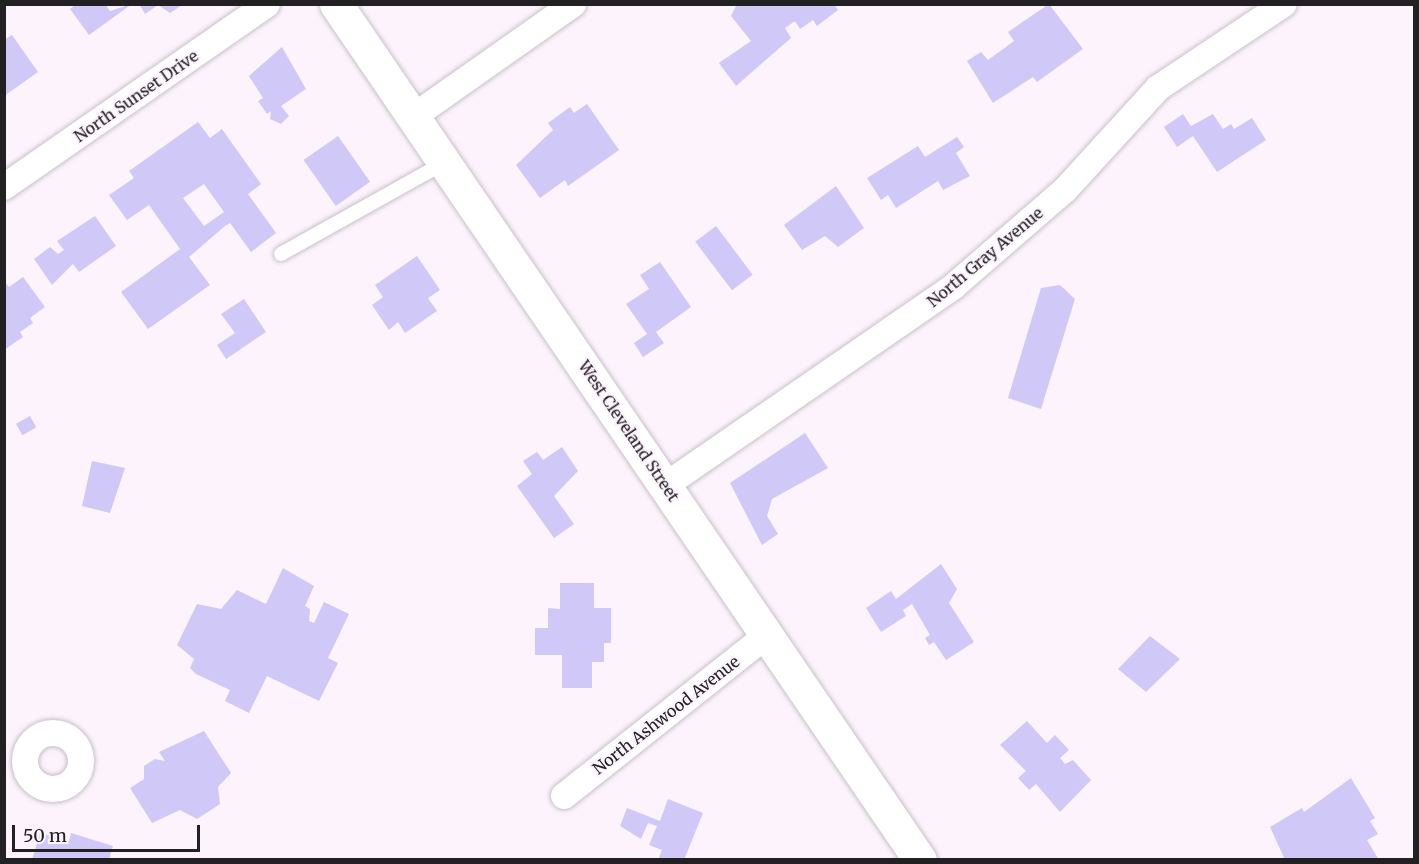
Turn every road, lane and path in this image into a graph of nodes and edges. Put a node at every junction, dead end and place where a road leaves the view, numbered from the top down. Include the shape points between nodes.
1 (267, 4) edge
2 (336, 4) edge
3 (573, 4) edge
4 (1284, 4) edge
5 (413, 117) junction
6 (444, 163) junction
7 (4, 187) edge
8 (280, 254) dead end
9 (666, 485) junction
10 (767, 635) junction
11 (564, 796) dead end
12 (920, 860) edge

1 - 7 street, North Sunset Drive
2 - 5 street, West Cleveland Street
3 - 5 street
4 - 9 street, North Gray Avenue via 1158,88 1065,190 954,286
5 - 6 street, West Cleveland Street
6 - 8 lane
6 - 9 street, West Cleveland Street
9 - 10 street, West Cleveland Street
10 - 11 street, North Ashwood Avenue
10 - 12 street, West Cleveland Street

